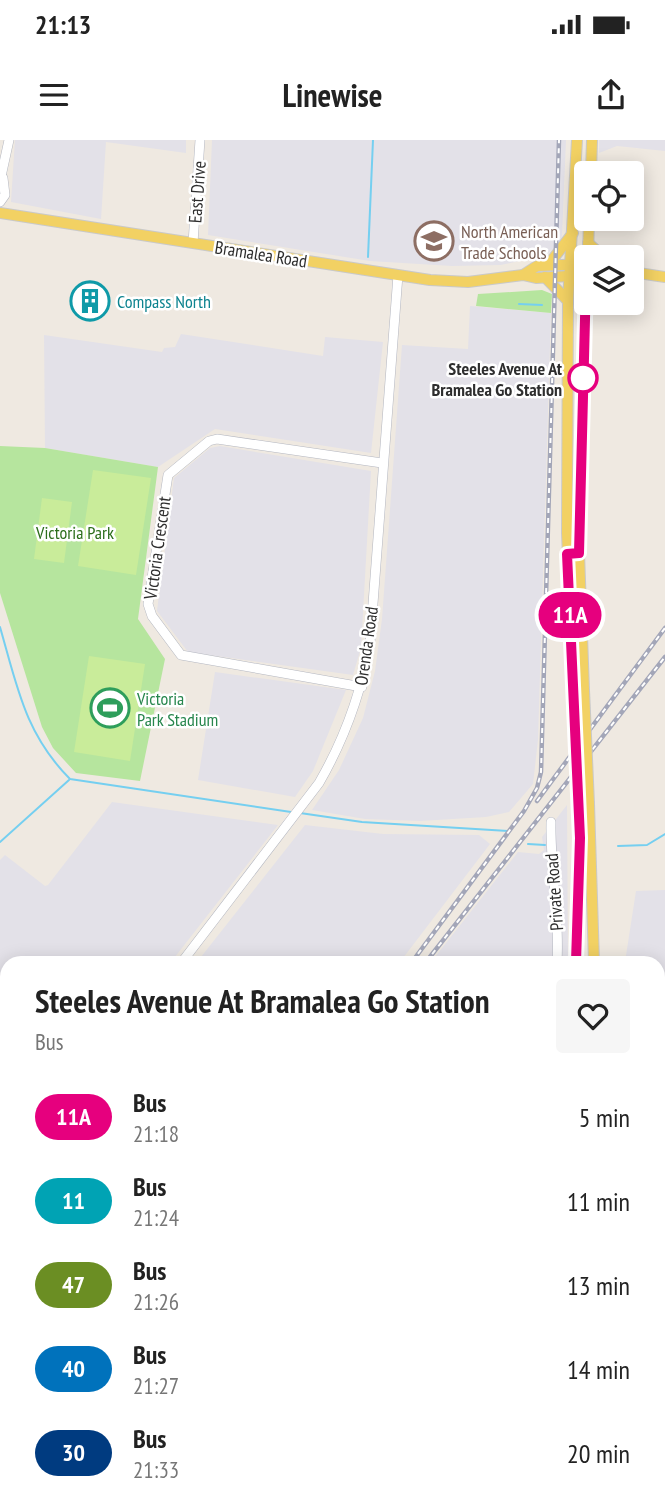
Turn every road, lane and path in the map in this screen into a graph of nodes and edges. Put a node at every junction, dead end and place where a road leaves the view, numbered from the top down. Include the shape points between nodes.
1 (9, 140) edge
2 (200, 140) edge
3 (577, 140) edge
4 (592, 140) edge
5 (591, 161) edge
6 (1, 180) edge
7 (0, 202) edge
8 (0, 214) edge
9 (588, 231) edge
10 (573, 233) junction
11 (192, 243) junction
12 (588, 243) joint
13 (590, 245) edge
14 (549, 264) junction
15 (574, 269) edge
16 (571, 270) junction
17 (574, 271) edge
18 (644, 274) edge
19 (398, 275) junction
20 (523, 275) junction
21 (545, 277) junction
22 (665, 277) edge
23 (568, 302) junction
24 (586, 315) edge
25 (382, 463) junction
26 (579, 553) junction
27 (567, 554) junction
28 (362, 687) junction
29 (551, 822) dead end
30 (187, 956) edge
31 (557, 956) edge
32 (576, 956) edge
33 (594, 956) edge

1 - 6 street
2 - 11 street, East Drive
3 - 10 main road
4 - 5 main road
6 - 7 street via 6,187
8 - 11 main road, Bramalea Road
9 - 12 main road
10 - 14 main road
10 - 16 main road
11 - 19 main road, Bramalea Road
12 - 13 main road
14 - 16 main road, Bramalea Road
14 - 20 main road, Bramalea Road
15 - 16 main road, Bramalea Road
16 - 17 main road, Bramalea Road
16 - 21 main road, Bramalea Road
16 - 23 main road
18 - 22 main road
19 - 20 main road, Bramalea Road via 468,282
19 - 25 street, Orenda Road
20 - 21 main road, Bramalea Road
21 - 23 main road
23 - 27 main road
24 - 26 main road
25 - 28 street, Orenda Road via 370,643
25 - 28 street, Victoria Crescent via 209,441 168,475 148,604 152,617 181,655
26 - 27 main road
26 - 33 main road, bridge
27 - 32 main road, bridge via 579,816
28 - 30 street, Orenda Road via 337,752 303,806
29 - 31 street, Private Road

